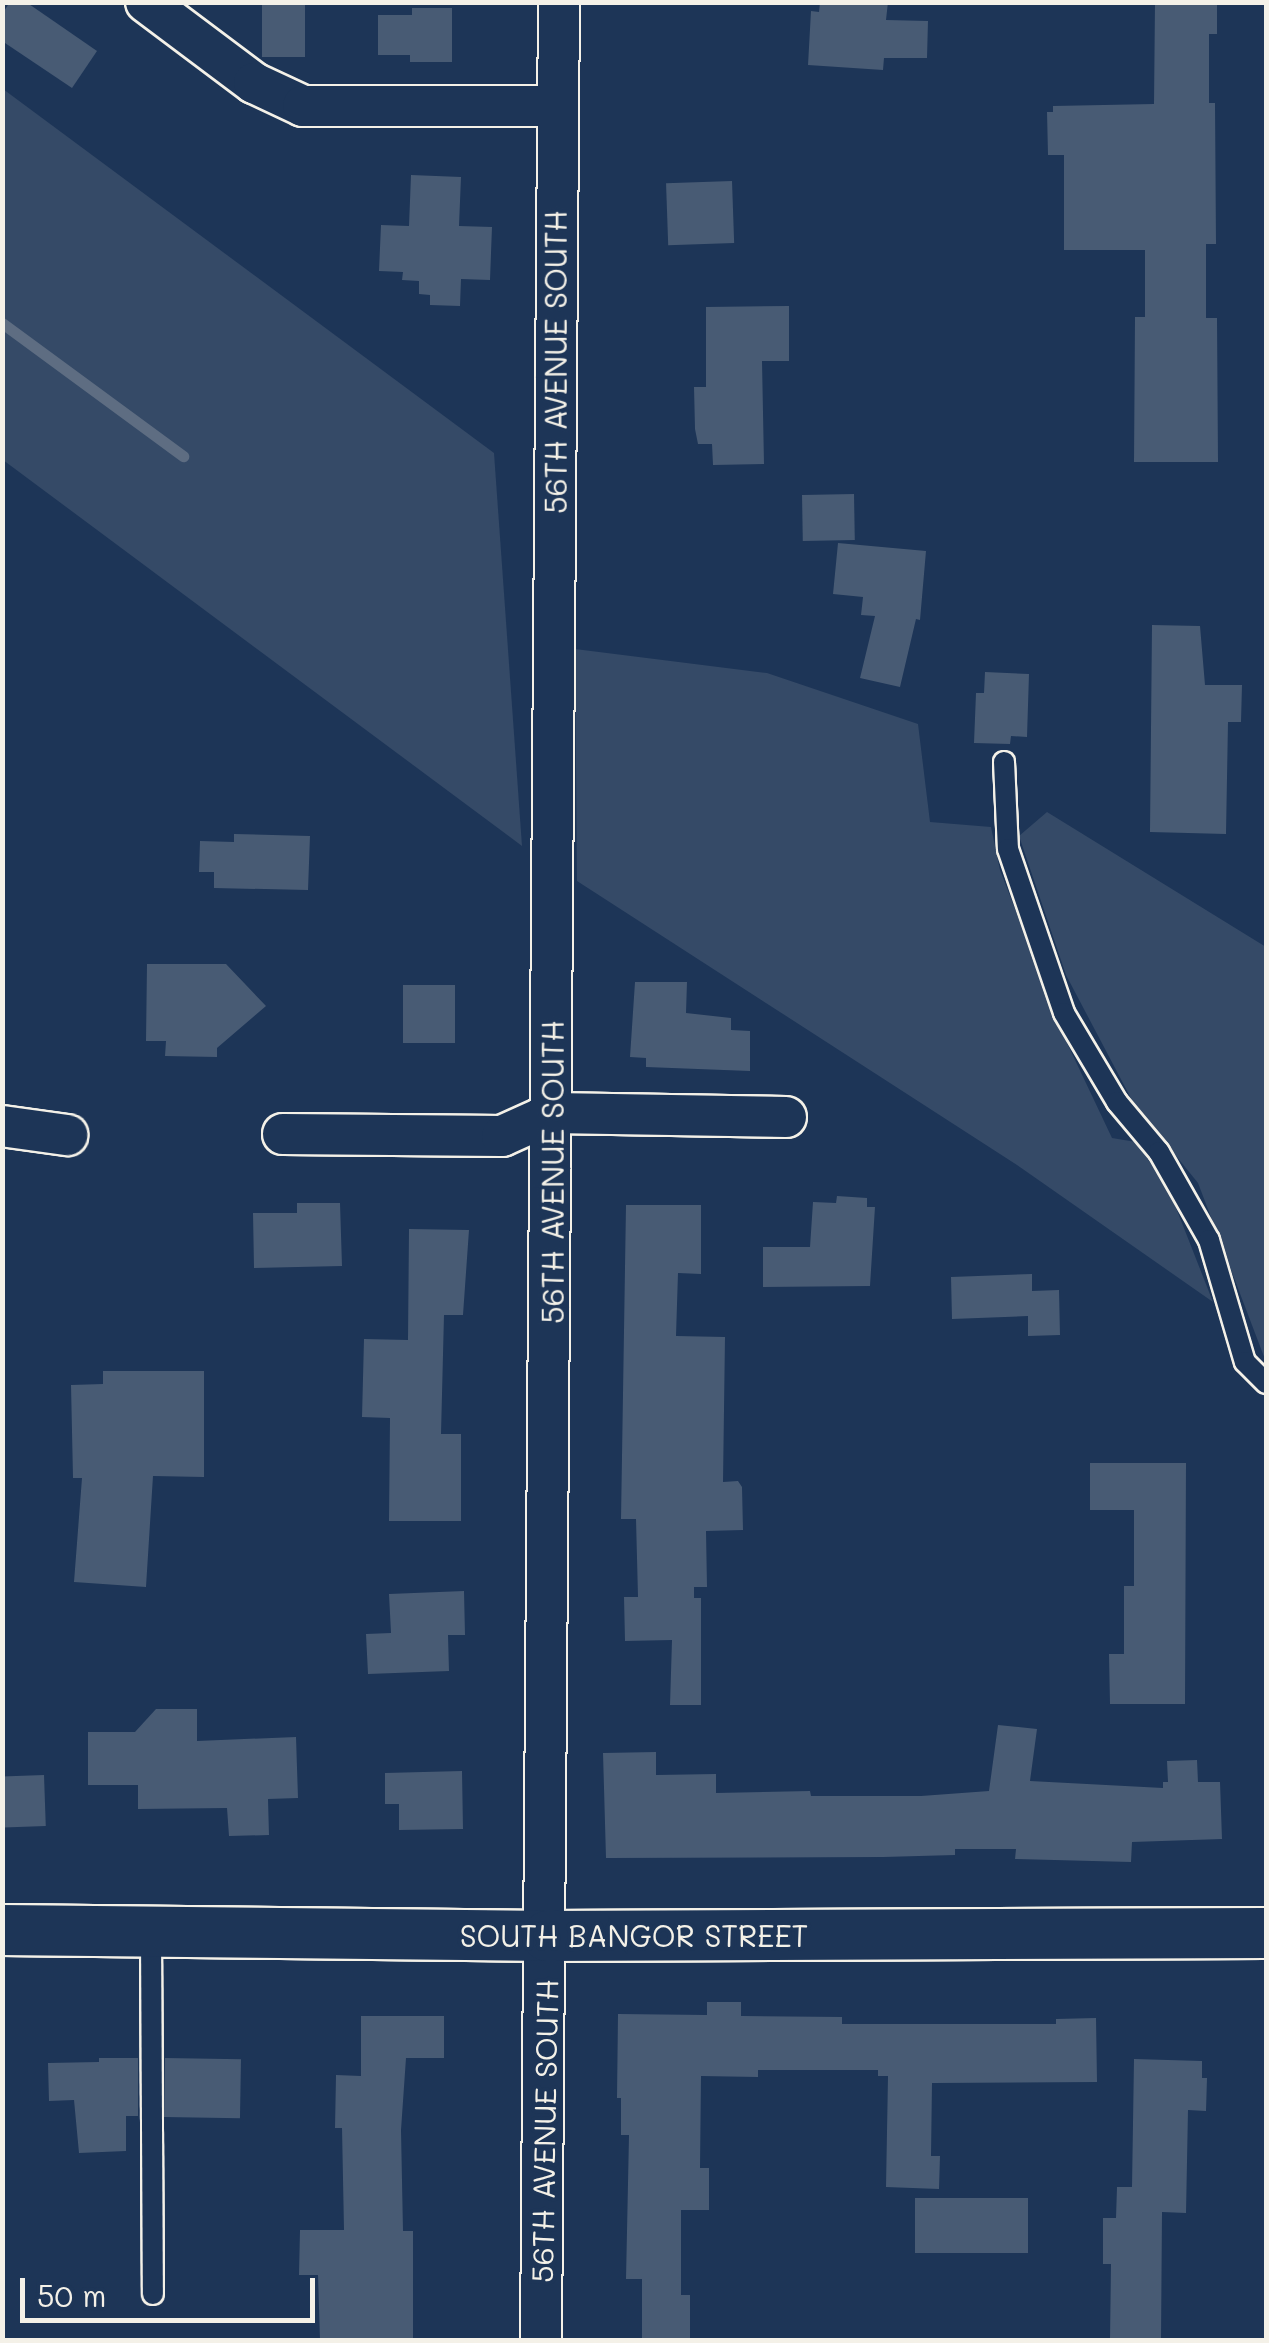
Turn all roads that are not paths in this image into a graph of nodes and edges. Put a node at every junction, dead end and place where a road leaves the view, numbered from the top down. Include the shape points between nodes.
1 (146, 2) edge
2 (559, 2) edge
3 (556, 106) junction
4 (1004, 762) dead end
5 (553, 1114) junction
6 (786, 1118) dead end
7 (2, 1126) edge
8 (283, 1134) dead end
9 (67, 1135) dead end
10 (1266, 1383) edge
11 (2, 1930) edge
12 (151, 1932) junction
13 (1266, 1933) edge
14 (547, 1936) junction
15 (153, 2294) dead end
16 (541, 2340) edge

1 - 3 street via 254,83 303,106
2 - 3 street, 56TH AVENUE SOUTH
3 - 5 street, 56TH AVENUE SOUTH
4 - 10 lane via 1008,849 1064,1013 1117,1102 1159,1152 1209,1240 1245,1362
5 - 6 street
5 - 8 street via 502,1136
5 - 14 street, 56TH AVENUE SOUTH
7 - 9 street
11 - 12 street, SOUTH BANGOR STREET
12 - 14 street, SOUTH BANGOR STREET
12 - 15 lane
13 - 14 street, SOUTH BANGOR STREET
14 - 16 street, 56TH AVENUE SOUTH

